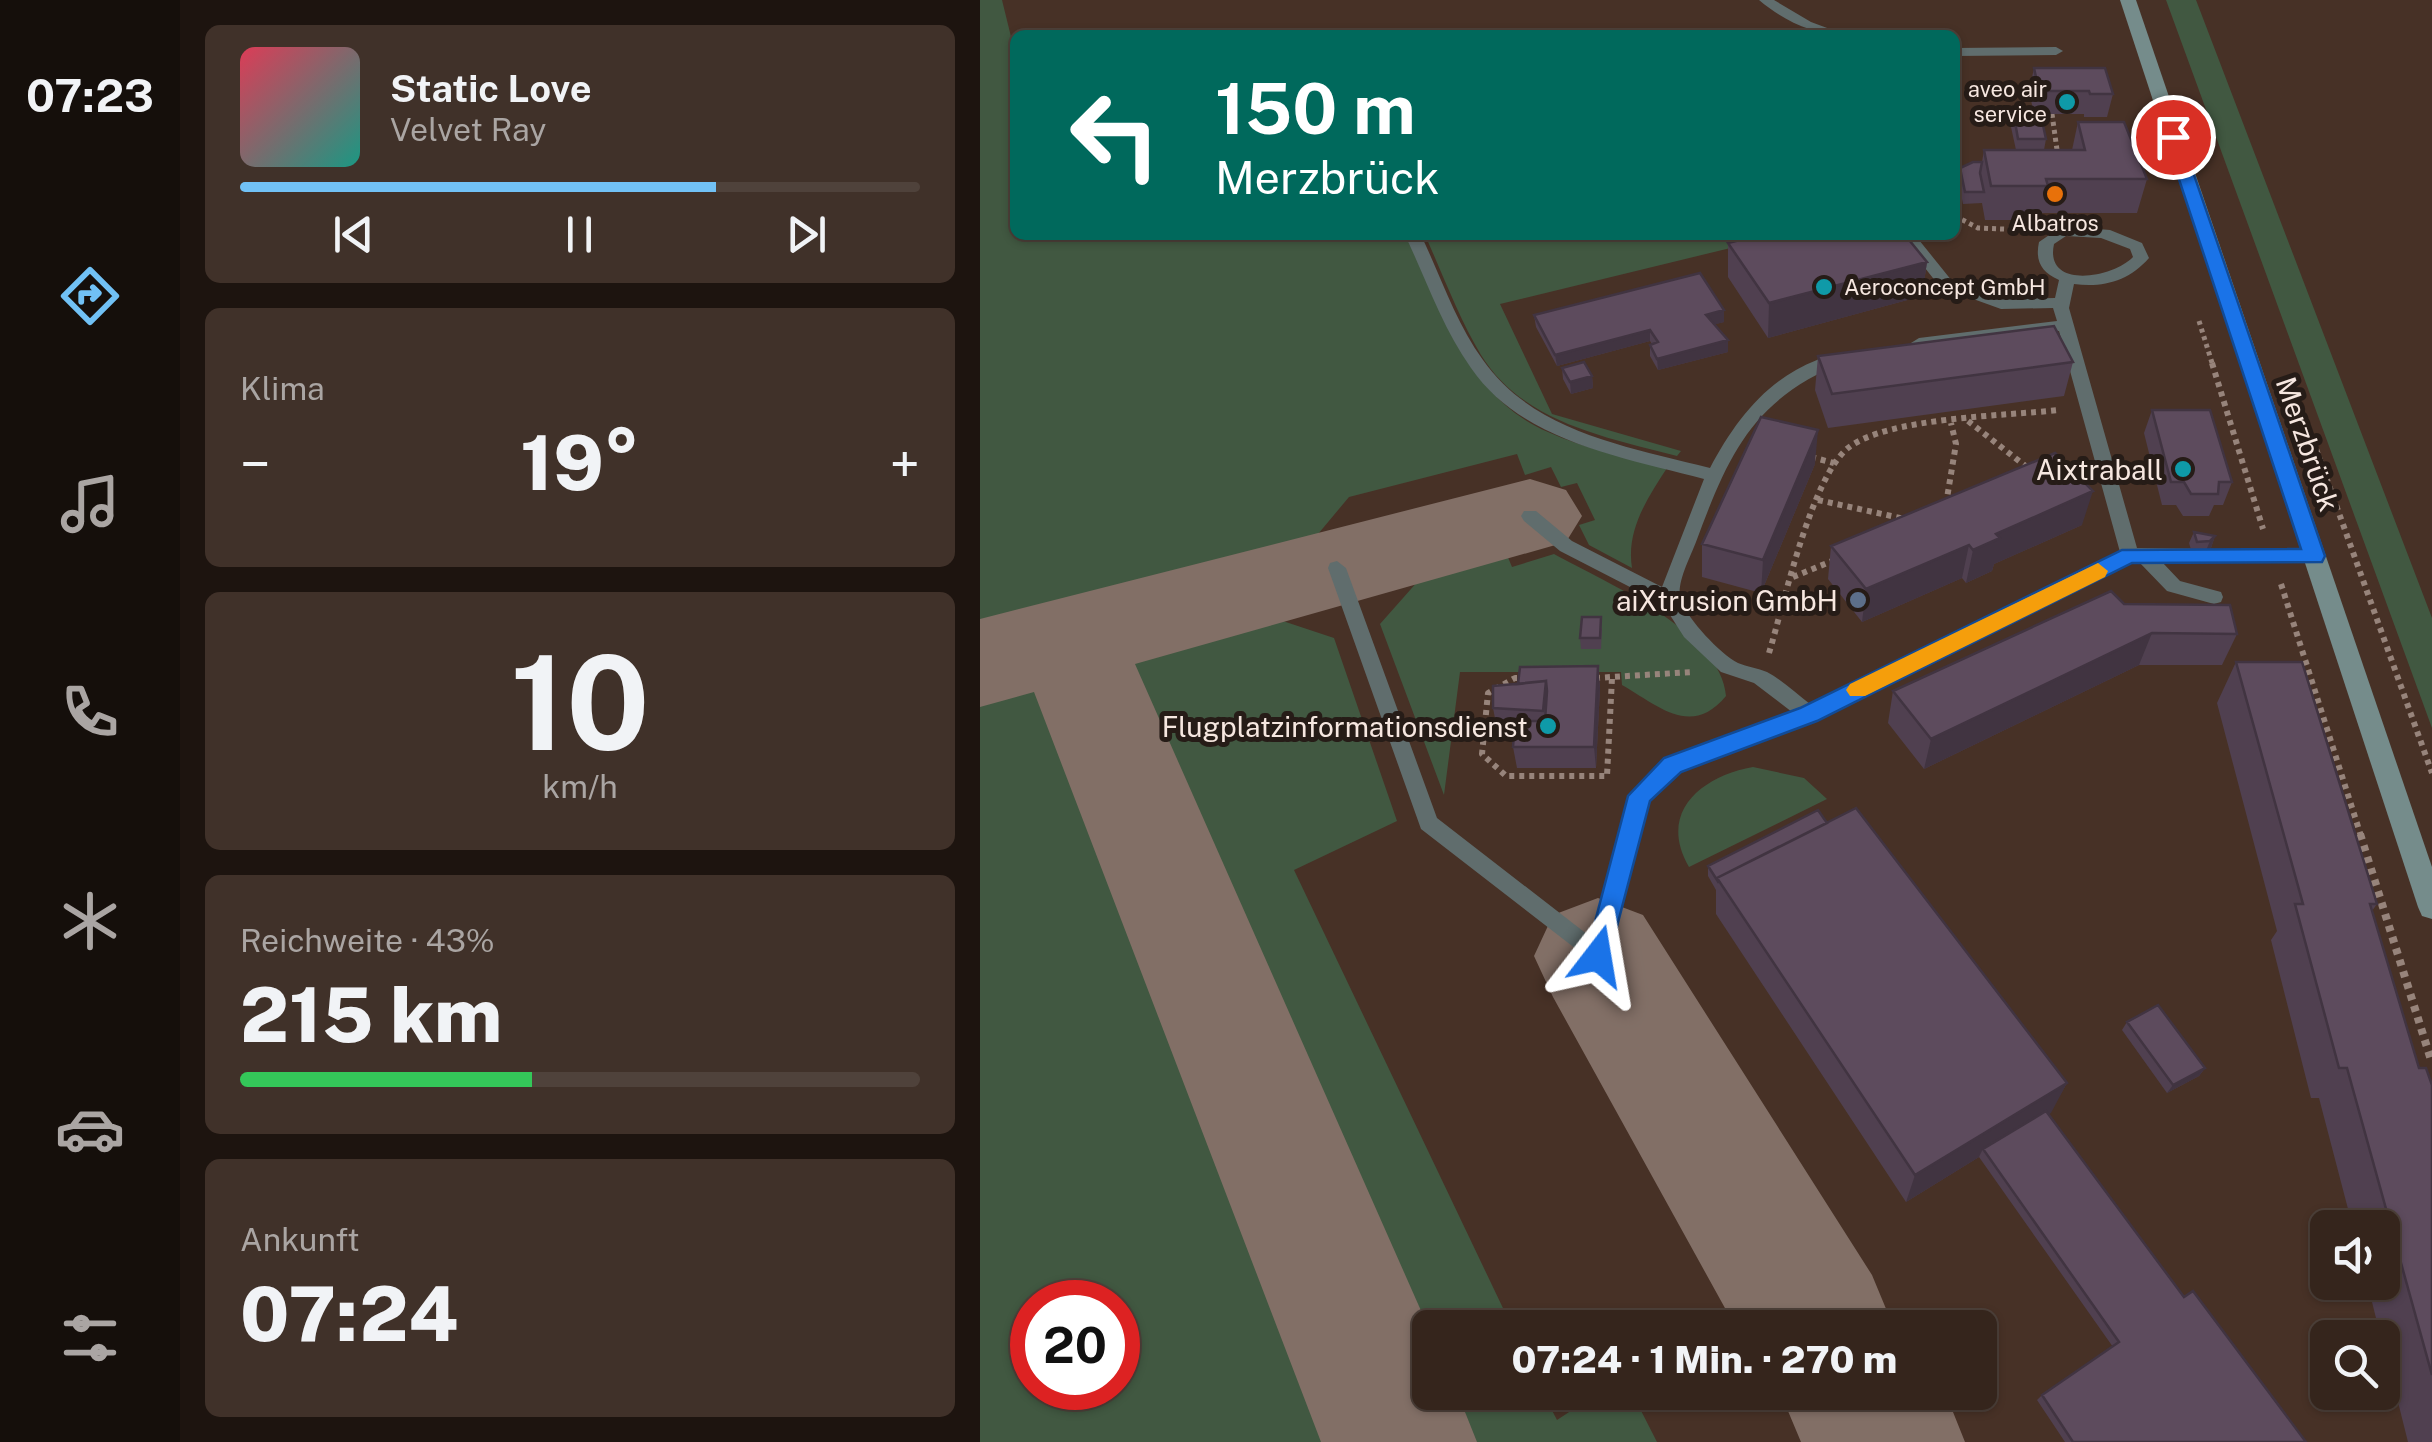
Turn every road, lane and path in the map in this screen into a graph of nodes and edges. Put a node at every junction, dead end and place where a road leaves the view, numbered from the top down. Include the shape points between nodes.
1 (1765, 0) edge
2 (2128, 0) edge
3 (1821, 30) edge
4 (2056, 51) dead end
5 (1960, 52) edge
6 (2052, 114) edge
7 (2060, 171) edge
8 (1960, 219) edge
9 (2054, 236) junction
10 (1415, 240) edge
11 (1910, 240) edge
12 (2068, 278) junction
13 (2060, 303) junction
14 (2066, 325) junction
15 (1896, 347) edge
16 (1861, 352) edge
17 (2088, 407) junction
18 (1968, 421) junction
19 (1951, 424) junction
20 (1802, 454) edge
21 (1834, 463) junction
22 (1712, 475) junction
23 (2037, 476) edge
24 (1818, 500) junction
25 (1962, 507) edge
26 (1530, 516) dead end
27 (1908, 519) edge
28 (1843, 556) edge
29 (2137, 556) junction
30 (2314, 556) junction
31 (1336, 568) dead end
32 (1793, 577) junction
33 (2214, 597) dead end
34 (1670, 598) junction
35 (1728, 668) junction
36 (1534, 678) edge
37 (1593, 678) edge
38 (1612, 678) junction
39 (1761, 678) junction
40 (1808, 714) junction
41 (2432, 907) edge

1 - 3 lane
2 - 30 main road, Merzbrück
4 - 5 lane
6 - 7 path
8 - 9 path via 1978,228
9 - 12 lane via 2044,256
9 - 12 lane via 2106,232 2137,246 2141,258 2128,273 2095,283
10 - 22 lane via 1468,348 1514,404 1548,425
11 - 13 lane via 1946,284 2000,304
12 - 13 lane
13 - 14 lane
14 - 15 lane
14 - 17 lane
16 - 22 lane via 1808,366 1760,404
17 - 18 path
17 - 29 lane
18 - 19 path
18 - 23 path
19 - 21 path via 1888,431 1854,444
19 - 25 path via 1956,444 1944,515
20 - 21 path
21 - 24 path
22 - 34 lane
24 - 27 path
24 - 32 path
26 - 34 lane via 1566,546
28 - 32 path
29 - 30 lane
29 - 33 lane via 2174,586
29 - 40 lane
30 - 41 main road, Merzbrück
31 - 40 lane via 1428,823 1598,956 1640,796 1672,765
32 - 39 path
34 - 35 lane via 1691,632
35 - 38 path
35 - 39 lane
36 - 38 path via 1515,678 1488,693 1482,754 1506,776 1607,776
37 - 38 path
39 - 40 lane

